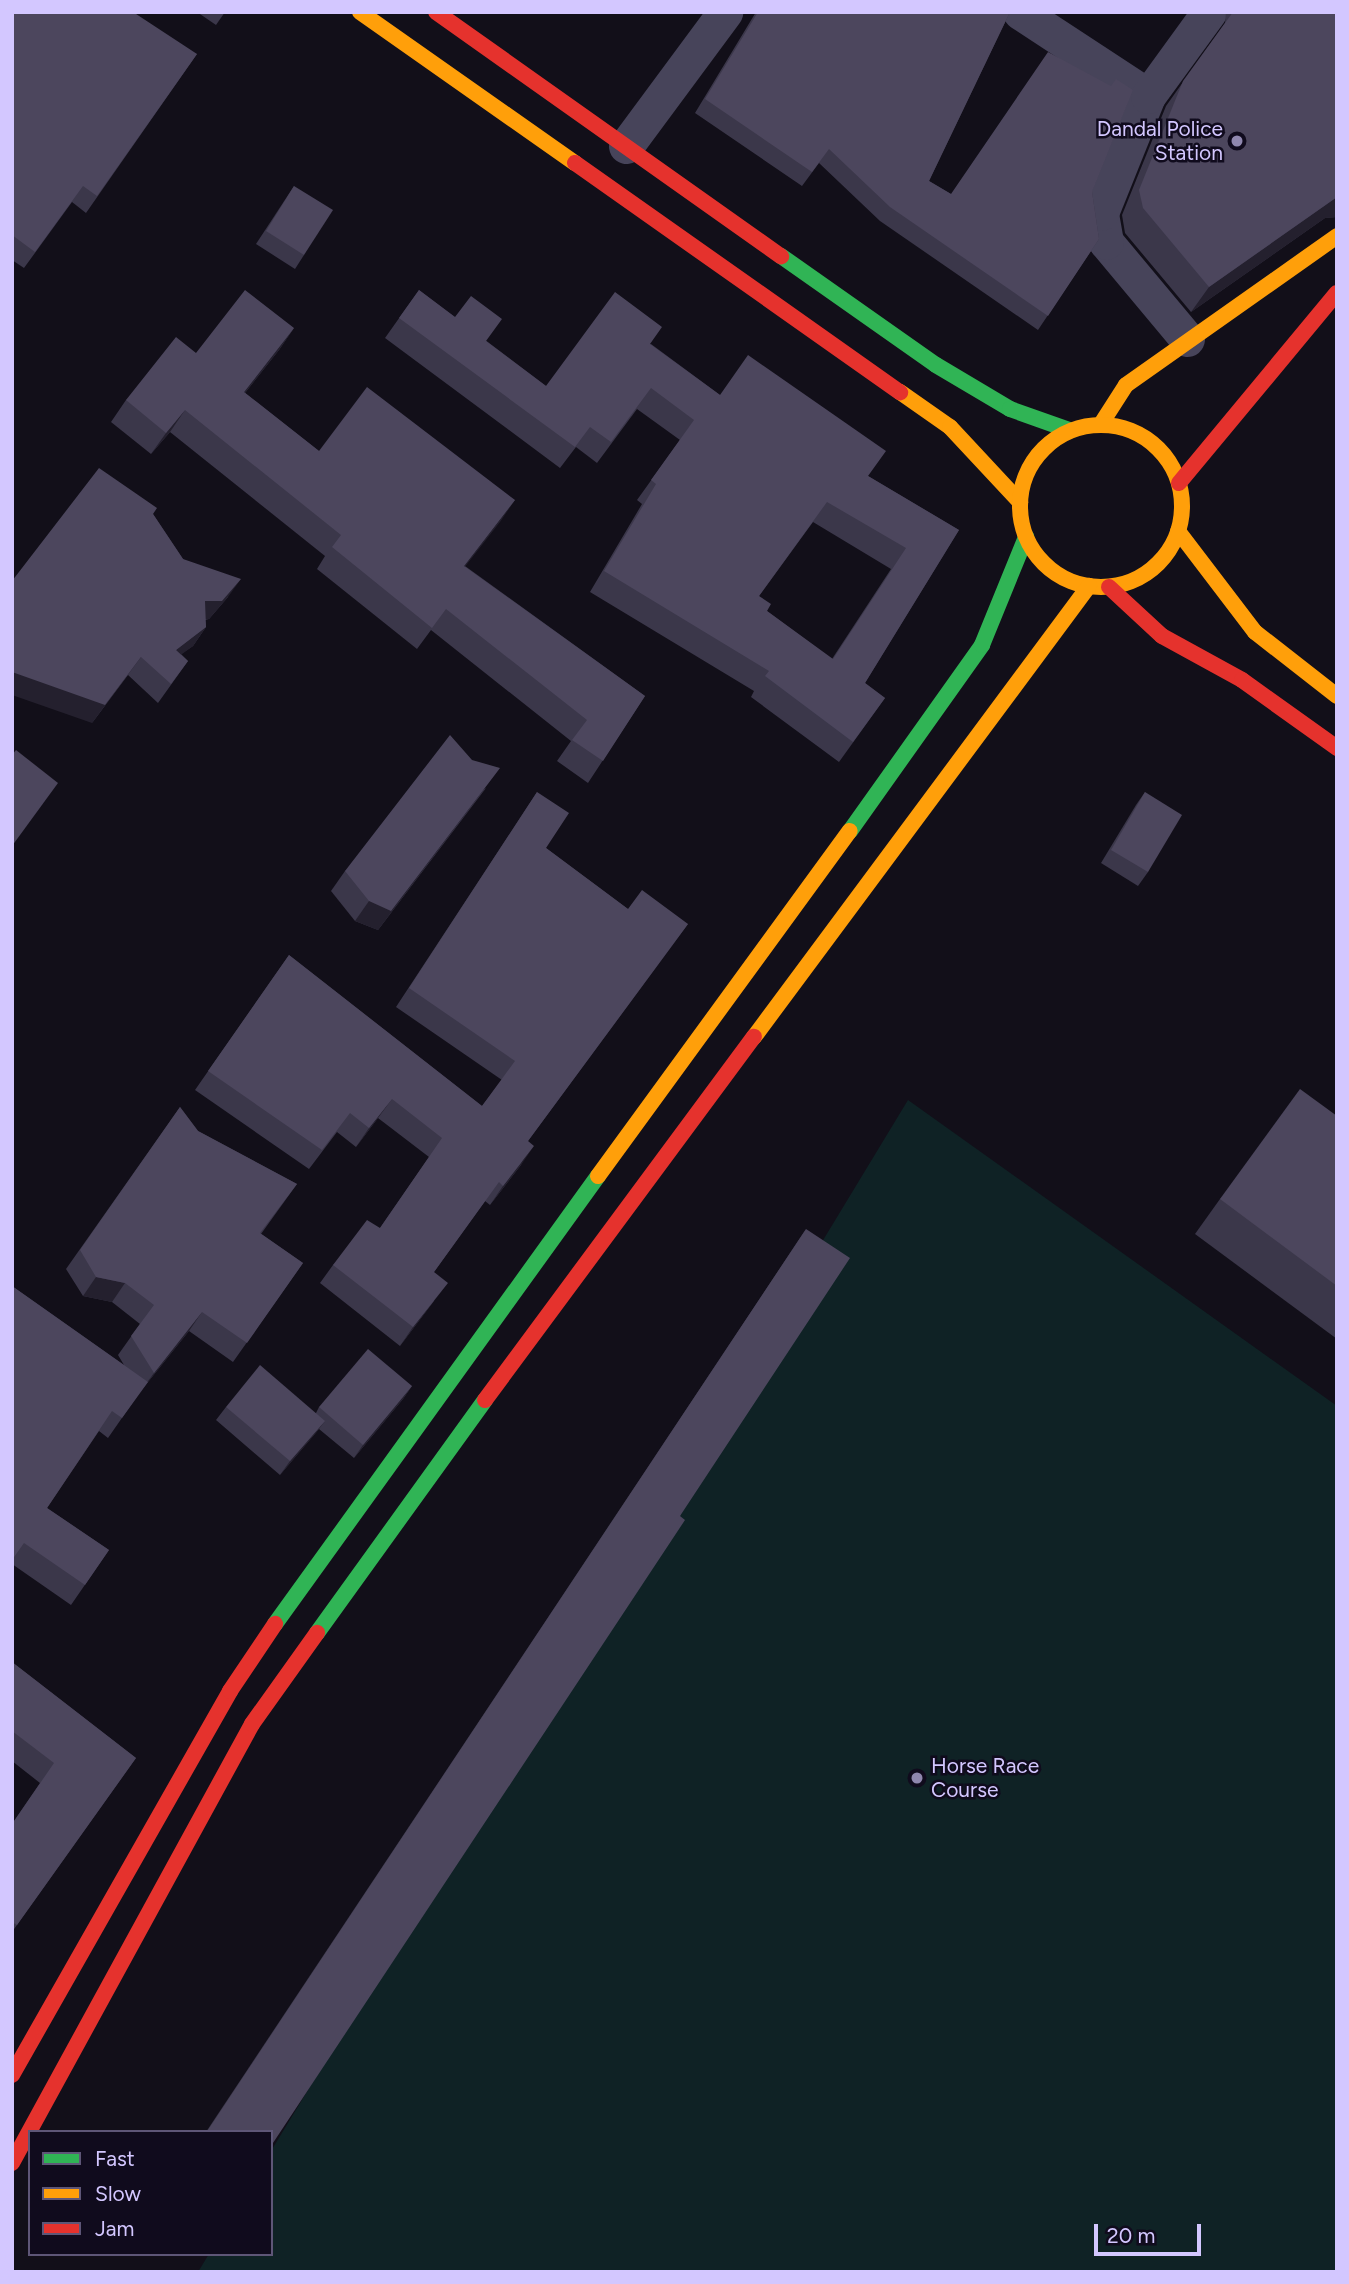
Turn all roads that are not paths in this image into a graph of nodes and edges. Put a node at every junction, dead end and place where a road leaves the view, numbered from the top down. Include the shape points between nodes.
1 (360, 12) edge
2 (436, 12) edge
3 (725, 12) edge
4 (1020, 12) edge
5 (1209, 12) edge
6 (1148, 96) junction
7 (626, 146) junction
8 (1337, 236) edge
9 (1337, 293) edge
10 (1187, 339) junction
11 (1101, 424) junction
12 (1069, 430) junction
13 (1179, 483) junction
14 (1020, 502) junction
15 (1178, 531) junction
16 (1026, 537) junction
17 (1089, 586) junction
18 (1109, 587) junction
19 (1337, 696) edge
20 (1337, 748) edge
21 (769, 982) junction
22 (12, 2075) edge
23 (30, 2130) edge
24 (28, 2134) edge
25 (12, 2163) edge

1 - 14 main road via 950,427
2 - 7 main road
3 - 7 street
4 - 6 street
5 - 6 street
6 - 10 street via 1101,213 1106,242
7 - 12 main road via 936,365 1010,409
8 - 10 main road
9 - 13 main road
10 - 11 main road via 1126,385
11 - 12 main road
11 - 13 main road via 1150,440
12 - 14 main road via 1044,447 1026,472
13 - 15 main road
14 - 16 main road
15 - 18 main road via 1164,559 1139,578
15 - 19 main road via 1255,632
16 - 17 main road via 1058,575
16 - 21 main road via 982,645
17 - 18 main road
17 - 21 main road
18 - 20 main road via 1162,636 1242,680
21 - 22 main road via 238,1679 128,1861
21 - 23 main road via 611,1224 252,1724
24 - 25 main road

